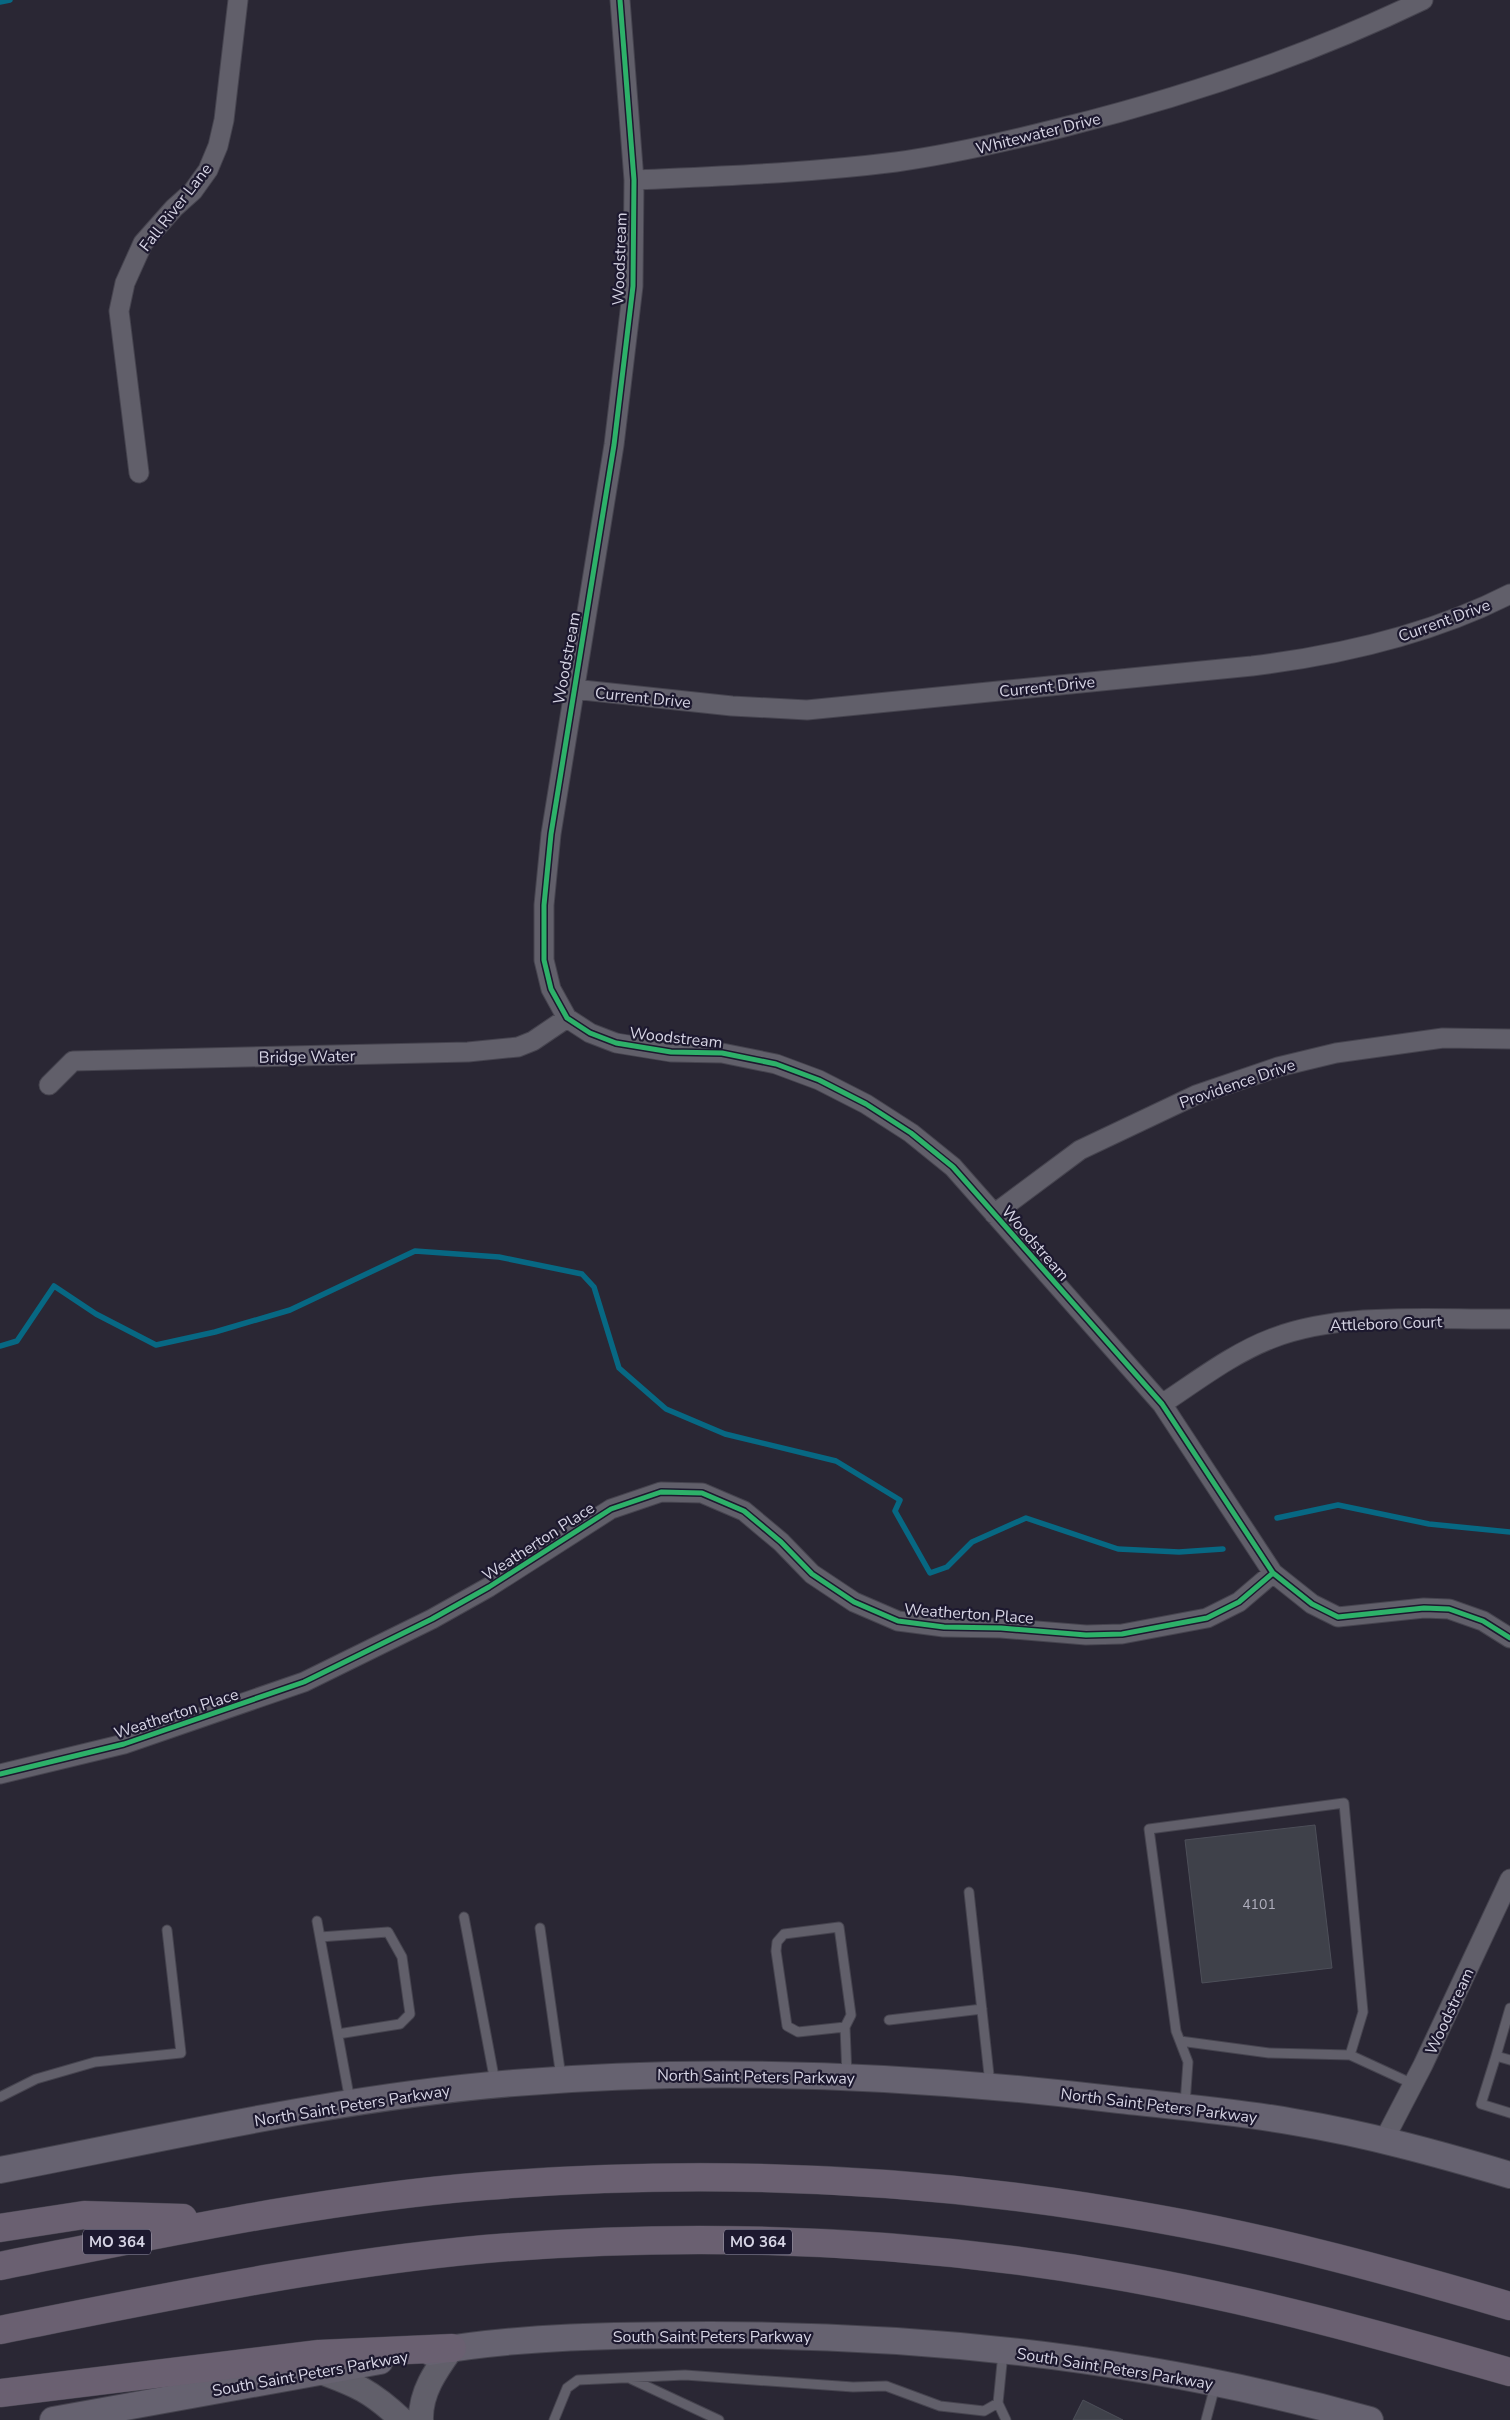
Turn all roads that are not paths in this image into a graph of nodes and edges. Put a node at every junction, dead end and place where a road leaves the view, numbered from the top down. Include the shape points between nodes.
1 (238, 0) edge
2 (620, 0) edge
3 (1423, 0) edge
4 (634, 180) junction
5 (139, 473) dead end
6 (1510, 594) edge
7 (573, 689) junction
8 (567, 1018) junction
9 (1510, 1039) edge
10 (49, 1085) dead end
11 (994, 1214) junction
12 (1510, 1319) edge
13 (1162, 1404) junction
14 (1274, 1573) junction
15 (1510, 1638) edge
16 (0, 1774) edge
17 (1510, 1879) edge
18 (969, 1892) dead end
19 (464, 1917) dead end
20 (317, 1921) dead end
21 (540, 1928) dead end
22 (167, 1930) dead end
23 (320, 1937) junction
24 (1510, 2008) edge
25 (982, 2009) junction
26 (889, 2020) dead end
27 (844, 2027) junction
28 (338, 2034) junction
29 (1180, 2042) junction
30 (1350, 2055) junction
31 (1496, 2056) junction
32 (1510, 2060) edge
33 (847, 2076) junction
34 (561, 2080) junction
35 (1413, 2084) junction
36 (496, 2085) junction
37 (990, 2085) junction
38 (0, 2097) edge
39 (350, 2103) junction
40 (1184, 2108) junction
41 (1510, 2113) edge
42 (1384, 2140) junction
43 (0, 2170) edge
44 (1510, 2175) edge
45 (234, 2219) junction
46 (0, 2228) edge
47 (0, 2266) edge
48 (1475, 2296) junction
49 (1510, 2300) edge
50 (1510, 2306) edge
51 (0, 2330) edge
52 (452, 2348) junction
53 (1003, 2350) junction
54 (318, 2371) junction
55 (1510, 2372) edge
56 (628, 2378) junction
57 (1216, 2384) junction
58 (0, 2393) edge
59 (998, 2402) junction
60 (53, 2420) edge
61 (402, 2420) edge
62 (421, 2420) edge
63 (554, 2420) edge
64 (719, 2420) edge
65 (1006, 2420) edge
66 (1206, 2420) edge
67 (1370, 2420) edge

1 - 5 street, Fall River Lane via 218,146 208,170 193,191 143,243 125,284 119,311
2 - 4 street, Woodstream
3 - 4 street, Whitewater Drive via 1282,60 1196,90 987,147 896,162 729,176
4 - 7 street, Woodstream via 632,286 614,445
6 - 7 street, Current Drive via 1434,626 1367,647 1316,658 1252,666 807,710 732,706
7 - 8 street, Woodstream via 550,834 544,905 544,960 551,989
8 - 10 street, Bridge Water via 533,1041 499,1050 74,1061
8 - 11 street, Woodstream via 590,1033 616,1043 671,1052 722,1053 776,1064 818,1080 866,1104 911,1133 953,1167
9 - 11 street, Providence Drive via 1443,1038 1336,1053 1278,1067 1196,1095 1080,1150
11 - 13 street, Woodstream
12 - 13 street, Attleboro Court via 1373,1320 1324,1325 1273,1338 1225,1363
13 - 14 street, Woodstream
14 - 15 street, Woodstream via 1312,1604 1338,1617 1424,1608 1449,1609 1483,1621
14 - 16 street, Weatherton Place via 1239,1602 1207,1618 1122,1634 944,1627 898,1621 854,1602 812,1574 782,1542 744,1511 702,1493 661,1492 611,1509 490,1587 304,1682 124,1744
17 - 35 street, Woodstream
18 - 25 lane
19 - 36 lane
20 - 23 lane
21 - 34 lane
22 - 38 lane via 182,2053 95,2062 36,2079
23 - 28 lane
23 - 28 lane via 388,1932 402,1957 410,2014 400,2024
24 - 31 lane
25 - 26 lane
25 - 37 lane
27 - 27 lane via 850,2015 839,1927 784,1934 777,1942 776,1951 787,2026 798,2032
27 - 33 lane
28 - 39 lane
29 - 30 lane via 1269,2053
29 - 30 lane via 1174,2022 1149,1829 1344,1803 1363,2012
29 - 40 lane via 1188,2062
30 - 35 lane
31 - 32 lane
31 - 41 lane via 1481,2104
33 - 34 main road, North Saint Peters Parkway via 658,2074
33 - 37 main road, North Saint Peters Parkway
34 - 36 main road, North Saint Peters Parkway
35 - 42 street, Woodstream
36 - 39 main road, North Saint Peters Parkway
37 - 40 main road, North Saint Peters Parkway
39 - 43 main road, North Saint Peters Parkway
40 - 42 main road, North Saint Peters Parkway via 1293,2122
42 - 44 main road, North Saint Peters Parkway
45 - 46 highway via 84,2215
45 - 47 highway, MO 364
45 - 48 highway, MO 364 via 374,2198 513,2184 681,2178 840,2182 1052,2201 1159,2219 1264,2240
48 - 49 highway
48 - 50 highway, MO 364
51 - 55 highway, MO 364 via 252,2281 485,2249 709,2241 824,2243 979,2257 1129,2278 1287,2310
52 - 53 main road, South Saint Peters Parkway via 635,2335 752,2335 824,2336
52 - 54 main road, South Saint Peters Parkway
52 - 58 highway via 320,2354
52 - 62 street via 426,2392
53 - 57 main road, South Saint Peters Parkway
53 - 59 lane
54 - 60 main road, South Saint Peters Parkway
54 - 61 street via 378,2397
56 - 59 lane via 685,2375 853,2387 886,2386 940,2406 984,2411
56 - 63 lane via 578,2380 567,2388
56 - 64 lane
57 - 66 lane
57 - 67 main road, South Saint Peters Parkway
59 - 65 lane

